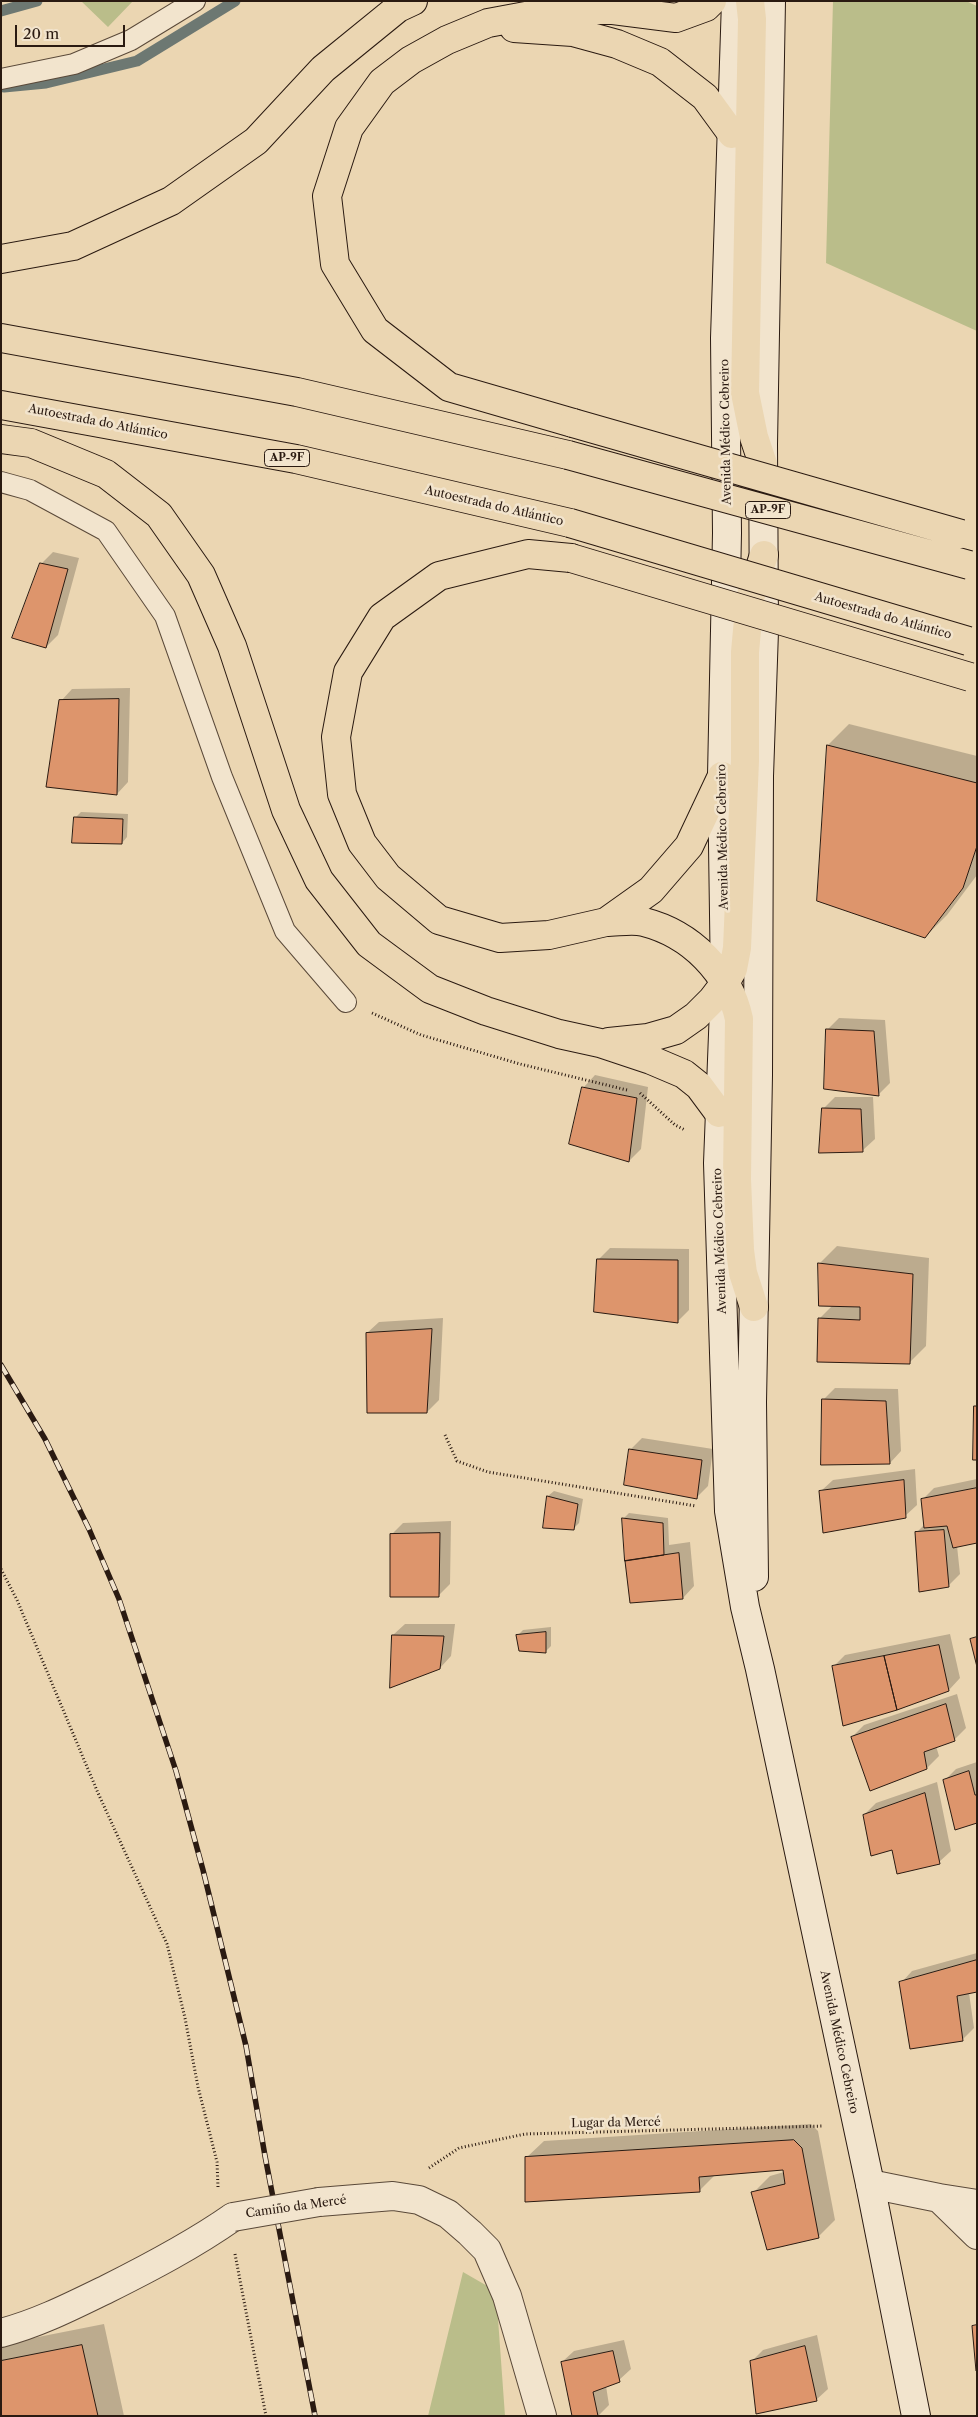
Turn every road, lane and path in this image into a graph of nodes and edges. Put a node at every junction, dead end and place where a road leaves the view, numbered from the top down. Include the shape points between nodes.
1 (195, 1) edge
2 (413, 1) edge
3 (712, 1) edge
4 (736, 1) edge
5 (750, 1) edge
6 (771, 1) edge
7 (488, 24) junction
8 (1, 79) edge
9 (732, 134) junction
10 (1, 259) edge
11 (1, 338) edge
12 (1, 405) edge
13 (1, 439) edge
14 (763, 464) junction
15 (1, 482) edge
16 (971, 551) edge
17 (764, 555) junction
18 (972, 643) edge
19 (973, 678) edge
20 (722, 776) junction
21 (606, 922) junction
22 (725, 983) junction
23 (346, 1002) joint
24 (600, 1043) junction
25 (719, 1113) junction
26 (718, 1143) junction
27 (754, 1307) junction
28 (445, 1435) dead end
29 (729, 1511) junction
30 (1, 1569) edge
31 (760, 1669) junction
32 (856, 2124) junction
33 (870, 2184) junction
34 (393, 2196) junction
35 (939, 2198) junction
36 (977, 2204) edge
37 (226, 2221) junction
38 (977, 2235) edge
39 (1, 2333) edge
40 (266, 2416) edge
41 (542, 2416) edge
42 (916, 2416) edge

1 - 8 lane via 131,40 74,64
2 - 10 highway via 398,8 323,69 256,141 171,201 73,246
3 - 7 highway via 706,7 676,18 613,10 558,10
4 - 9 main road, Avenida Médico Cebreiro
5 - 14 highway via 745,392
6 - 14 main road, Avenida Médico Cebreiro
7 - 9 highway via 531,31 573,32 617,44 660,62 705,97
7 - 16 highway, bridge via 447,40 411,60 382,82 349,128 327,196 335,264 375,330 449,387 573,423
9 - 20 main road, Avenida Médico Cebreiro via 725,338 727,533
11 - 16 highway, AP-9F, bridge via 297,392
12 - 18 highway, Autoestrada do Atlántico / AP-9F, bridge via 296,460 570,523
13 - 24 highway via 31,443 106,474 159,515 201,575 232,646 286,810 319,880 369,944 430,989 486,1011
14 - 17 main road, Avenida Médico Cebreiro
15 - 23 lane via 30,490 106,531 165,616 222,778 285,930
17 - 22 highway via 750,598 745,652 745,761 737,948 734,969
17 - 27 main road, Avenida Médico Cebreiro
19 - 21 highway, bridge via 570,558 528,554 439,576 382,617 348,672 336,737 342,794 362,843 388,877 439,920 500,938 549,935
20 - 21 highway via 689,846 651,890
20 - 22 main road, Avenida Médico Cebreiro
21 - 22 highway via 642,922 671,931 703,953
22 - 24 highway via 712,1000 676,1030 648,1038
22 - 25 main road, Avenida Médico Cebreiro
22 - 27 highway via 739,1019 737,1179 740,1250 743,1273
23 - 26 path via 421,1035 520,1064 640,1093 675,1125
24 - 25 highway via 684,1074
25 - 26 main road, Avenida Médico Cebreiro
26 - 29 main road, Avenida Médico Cebreiro
27 - 31 main road, Avenida Médico Cebreiro via 753,1556
28 - 29 path via 457,1461 488,1472
29 - 31 main road, Avenida Médico Cebreiro via 745,1607
30 - 37 path via 167,1944 217,2162
31 - 32 main road, Avenida Médico Cebreiro
32 - 33 main road, Avenida Médico Cebreiro
32 - 34 path, Lugar da Mercé via 525,2134 459,2148
33 - 35 main road
33 - 42 main road, Avenida Médico Cebreiro
34 - 37 main road, Camiño da Mercé, bridge via 319,2202
34 - 41 main road, Camiño da Mercé via 419,2200 448,2214 487,2250 507,2296
35 - 36 main road
35 - 38 main road
37 - 39 main road, Camiño da Mercé via 183,2250 75,2305 30,2325
37 - 40 path via 235,2252

